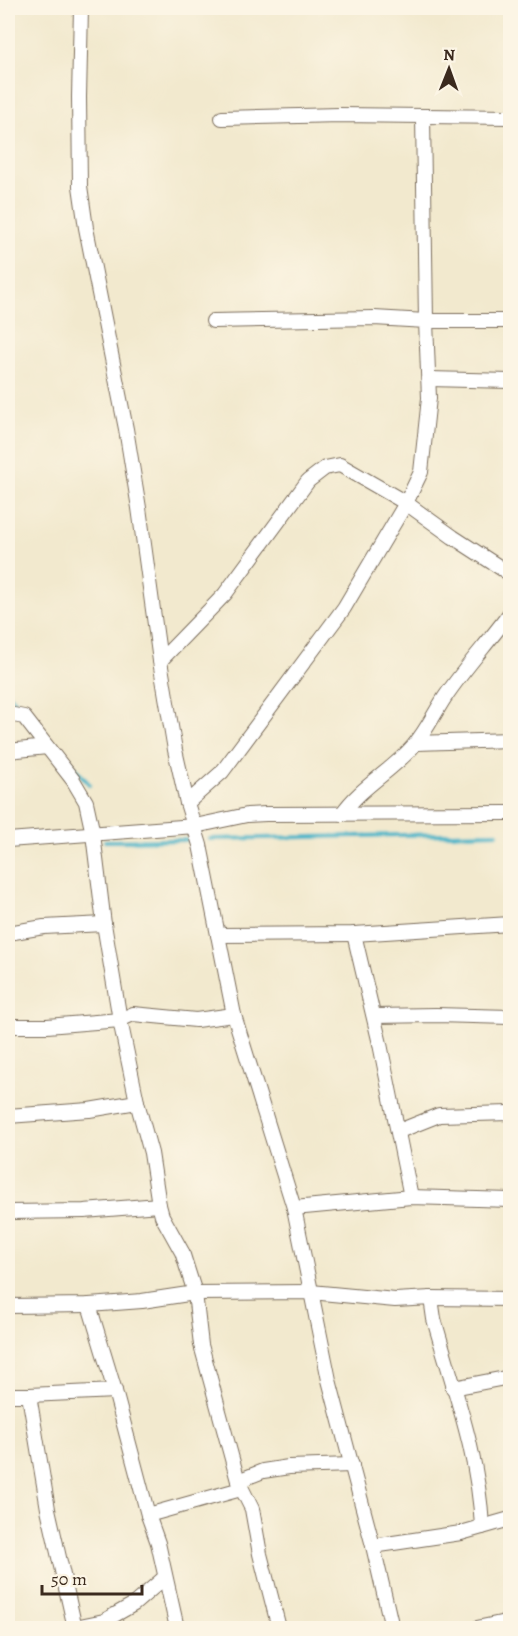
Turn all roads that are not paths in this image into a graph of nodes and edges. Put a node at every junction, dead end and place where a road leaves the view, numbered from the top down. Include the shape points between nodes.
1 (81, 8) edge
2 (423, 116) junction
3 (510, 117) edge
4 (222, 118) dead end
5 (213, 321) dead end
6 (426, 321) junction
7 (510, 321) edge
8 (429, 379) junction
9 (510, 381) edge
10 (406, 503) junction
11 (510, 574) edge
12 (510, 613) edge
13 (160, 660) junction
14 (8, 714) edge
15 (510, 740) edge
16 (416, 743) junction
17 (47, 747) junction
18 (8, 751) edge
19 (187, 803) junction
20 (510, 813) edge
21 (342, 814) junction
22 (195, 826) junction
23 (93, 834) junction
24 (8, 840) edge
25 (104, 924) junction
26 (510, 924) edge
27 (8, 933) edge
28 (354, 934) junction
29 (218, 935) junction
30 (234, 1015) junction
31 (374, 1016) junction
32 (510, 1017) edge
33 (120, 1020) junction
34 (8, 1026) edge
35 (137, 1102) junction
36 (510, 1113) edge
37 (8, 1116) edge
38 (399, 1131) junction
39 (411, 1197) junction
40 (510, 1200) edge
41 (159, 1205) junction
42 (294, 1208) junction
43 (8, 1212) edge
44 (311, 1292) junction
45 (195, 1293) junction
46 (431, 1298) junction
47 (510, 1299) edge
48 (89, 1305) junction
49 (8, 1306) edge
50 (510, 1377) edge
51 (453, 1388) junction
52 (115, 1390) junction
53 (8, 1395) edge
54 (29, 1395) junction
55 (352, 1465) junction
56 (239, 1485) junction
57 (148, 1515) junction
58 (510, 1519) edge
59 (482, 1527) junction
60 (373, 1545) junction
61 (164, 1578) junction
62 (510, 1621) edge
63 (75, 1628) edge
64 (177, 1629) edge
65 (279, 1629) edge
66 (392, 1629) edge
67 (477, 1629) edge

1 - 13 street via 80,186 138,497
2 - 3 street
2 - 4 street
2 - 6 street
5 - 6 street
6 - 7 street
6 - 8 street
8 - 9 street
8 - 10 street via 421,472
10 - 11 street
10 - 13 street via 340,465 325,468 308,482 225,594
10 - 19 street via 344,608 222,772
12 - 16 street via 471,660
13 - 19 street
14 - 17 street via 24,717
15 - 16 street
16 - 21 street via 353,799
17 - 18 street
17 - 23 street via 86,801
19 - 22 street
20 - 21 street
21 - 22 street via 247,815
22 - 23 street
22 - 29 street
23 - 24 street
23 - 25 street
25 - 27 street
25 - 33 street
26 - 28 street
28 - 29 street
28 - 31 street
29 - 30 street
30 - 33 street via 196,1020 133,1014
30 - 42 street
31 - 32 street
31 - 38 street
33 - 34 street
33 - 35 street
35 - 37 street
35 - 41 street
36 - 38 street via 439,1115
38 - 39 street
39 - 40 street
39 - 42 street
41 - 43 street
41 - 45 street via 182,1252
42 - 44 street
44 - 45 street
44 - 46 street via 395,1300
44 - 55 street
45 - 48 street
45 - 56 street via 201,1345
46 - 47 street
46 - 51 street
48 - 49 street
48 - 52 street
50 - 51 street
51 - 59 street via 470,1448
52 - 54 street
52 - 57 street
53 - 54 street
54 - 63 street via 48,1509
55 - 56 street via 263,1471
55 - 60 street
56 - 57 street
56 - 65 street via 252,1509
57 - 61 street
58 - 59 street
59 - 60 street
60 - 66 street
61 - 63 street via 134,1604 104,1621
61 - 64 street
62 - 67 street

